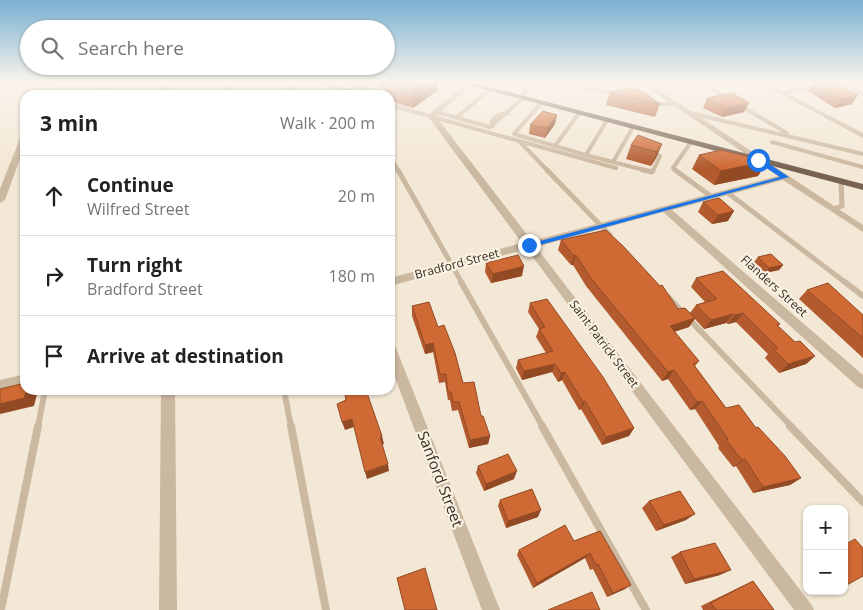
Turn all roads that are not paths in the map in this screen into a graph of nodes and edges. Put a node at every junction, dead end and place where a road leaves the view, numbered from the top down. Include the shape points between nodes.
1 (415, 110) edge
2 (439, 110) edge
3 (465, 110) edge
4 (511, 110) edge
5 (534, 110) edge
6 (570, 110) edge
7 (749, 110) edge
8 (814, 110) edge
9 (686, 112) joint
10 (580, 113) junction
11 (435, 115) junction
12 (456, 118) junction
13 (607, 120) junction
14 (633, 127) junction
15 (863, 136) edge
16 (794, 137) junction
17 (520, 142) junction
18 (691, 142) junction
19 (772, 142) dead end
20 (625, 143) junction
21 (555, 146) junction
22 (633, 146) edge
23 (20, 148) edge
24 (641, 148) edge
25 (863, 154) edge
26 (586, 155) junction
27 (758, 160) junction
28 (613, 162) junction
29 (395, 165) edge
30 (863, 167) edge
31 (616, 168) dead end
32 (11, 171) junction
33 (0, 173) edge
34 (786, 177) junction
35 (841, 181) junction
36 (863, 187) edge
37 (728, 193) junction
38 (712, 197) junction
39 (0, 200) edge
40 (833, 209) junction
41 (666, 210) junction
42 (602, 227) junction
43 (863, 229) edge
44 (615, 241) edge
45 (529, 245) junction
46 (451, 265) junction
47 (395, 281) edge
48 (664, 292) edge
49 (863, 296) edge
50 (395, 361) edge
51 (20, 380) edge
52 (863, 383) edge
53 (0, 386) edge
54 (44, 395) edge
55 (168, 395) edge
56 (285, 395) edge
57 (863, 502) edge
58 (1, 610) edge
59 (168, 610) edge
60 (326, 610) edge
61 (491, 610) edge
62 (646, 610) edge
63 (805, 610) edge

1 - 11 lane
2 - 11 street
3 - 12 lane
4 - 12 lane via 493,126
5 - 21 lane via 514,134
6 - 10 main road
7 - 16 lane
8 - 15 street
9 - 16 lane
9 - 27 street
10 - 13 main road
10 - 21 lane
11 - 12 lane
11 - 17 lane
11 - 45 street, Saint Patrick Street
13 - 14 main road
13 - 26 lane
14 - 18 main road
14 - 20 lane
16 - 25 lane
17 - 31 lane
17 - 42 lane
18 - 27 main road
18 - 38 lane via 673,168
19 - 30 lane
20 - 22 lane
20 - 28 lane
21 - 26 lane
23 - 32 street
24 - 28 lane via 660,156 652,172
26 - 28 lane
27 - 34 street
27 - 35 main road
29 - 46 lane
32 - 33 street
32 - 39 street
34 - 37 street, Bradford Street
34 - 40 street
35 - 36 main road
35 - 40 lane via 842,206
37 - 38 street, Bradford Street
37 - 49 lane
38 - 41 street, Bradford Street
40 - 43 street
41 - 42 street, Bradford Street
41 - 52 street, Flanders Street
42 - 44 lane
42 - 45 street, Bradford Street
45 - 46 street, Bradford Street
45 - 63 street, Saint Patrick Street
46 - 47 street, Bradford Street
46 - 62 lane
48 - 57 lane
50 - 61 street, Sanford Street
51 - 53 street
54 - 58 lane
55 - 59 street
56 - 60 lane

